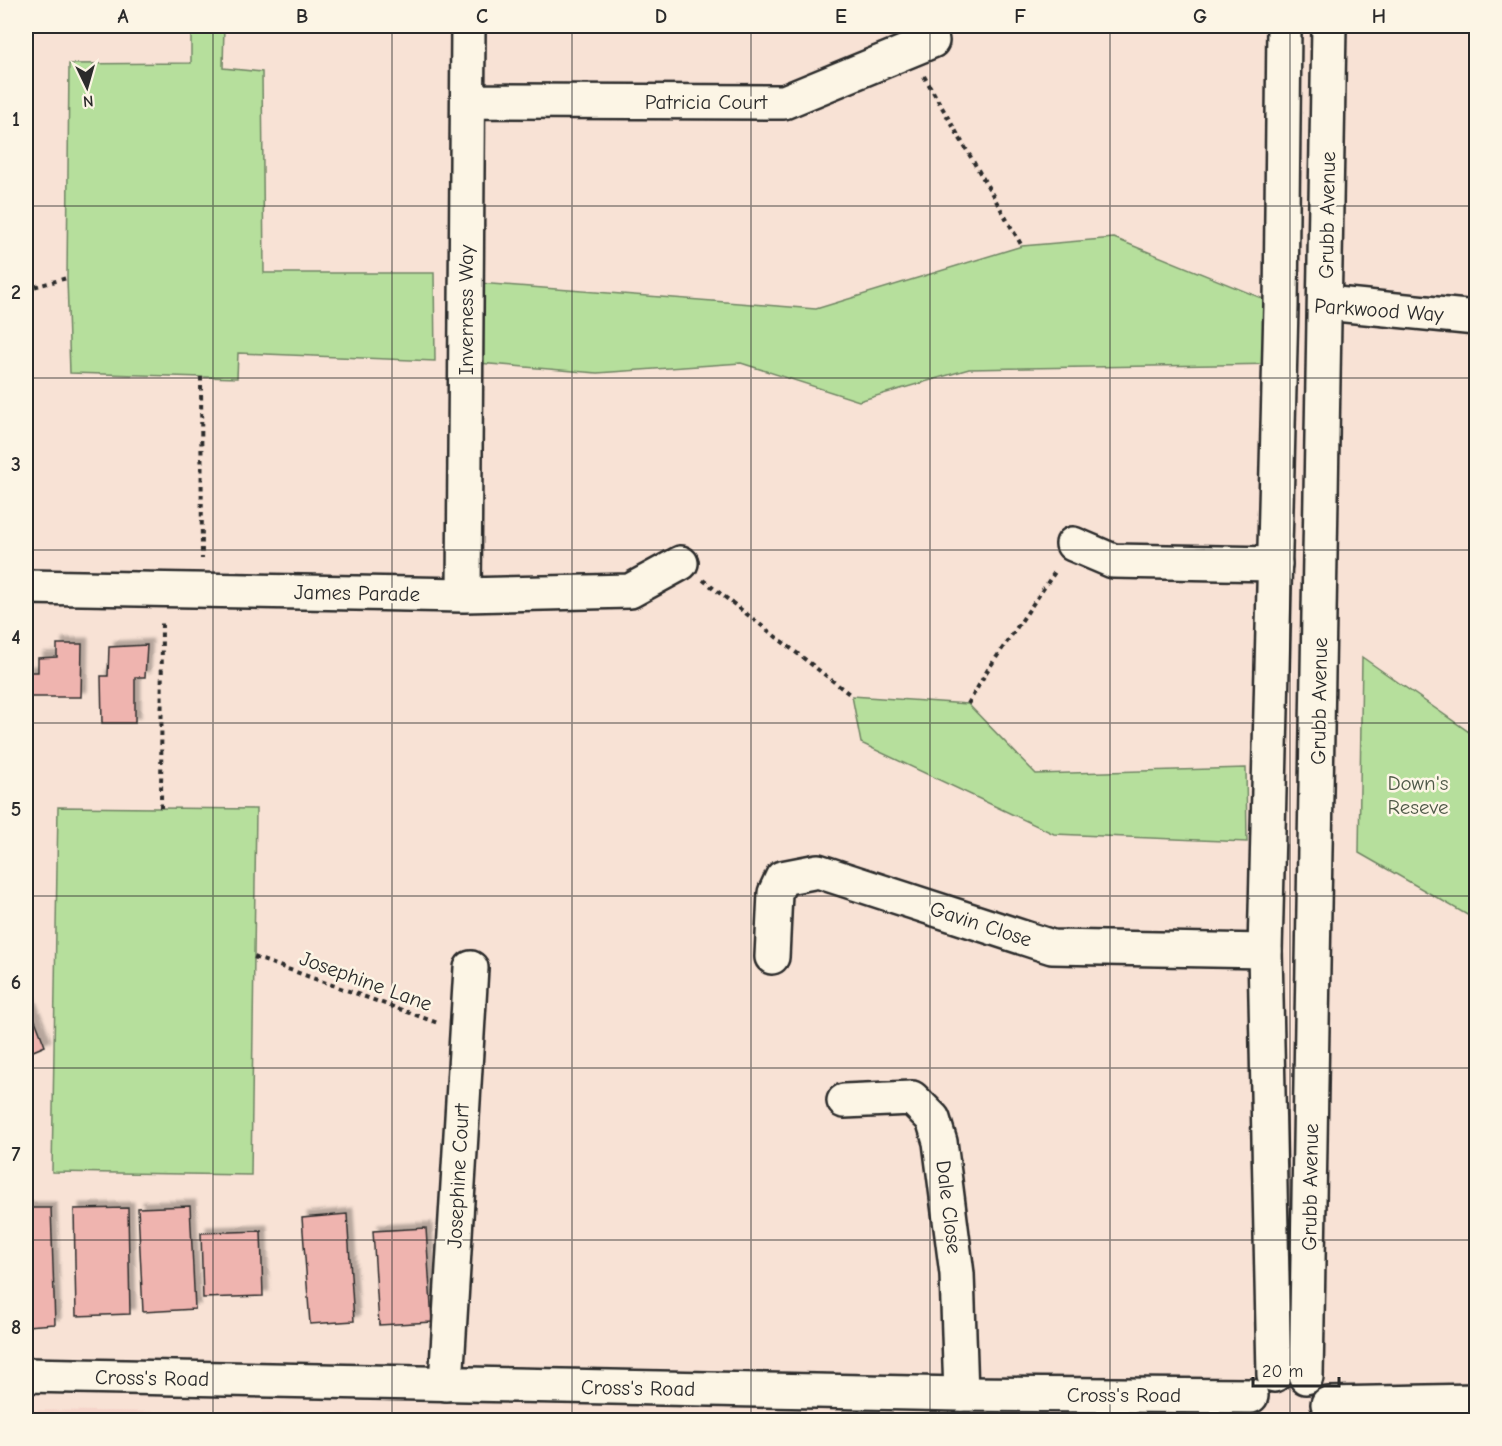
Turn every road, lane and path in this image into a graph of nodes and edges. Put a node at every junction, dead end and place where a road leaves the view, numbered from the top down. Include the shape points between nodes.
1 (468, 26) edge
2 (1284, 26) edge
3 (1329, 26) edge
4 (921, 46) joint
5 (468, 101) junction
6 (1022, 246) dead end
7 (67, 278) dead end
8 (26, 290) edge
9 (1326, 303) junction
10 (1281, 306) junction
11 (1476, 318) edge
12 (201, 377) dead end
13 (1073, 544) joint
14 (681, 563) joint
15 (1275, 564) junction
16 (26, 587) edge
17 (162, 590) junction
18 (202, 590) junction
19 (464, 595) junction
20 (852, 696) dead end
21 (968, 704) dead end
22 (161, 808) dead end
23 (1265, 951) junction
24 (254, 957) dead end
25 (772, 957) dead end
26 (471, 968) dead end
27 (467, 1034) junction
28 (844, 1101) dead end
29 (26, 1375) edge
30 (1306, 1377) junction
31 (446, 1384) junction
32 (961, 1394) junction
33 (1258, 1397) edge
34 (1476, 1401) edge
35 (1328, 1412) edge

1 - 5 street, Inverness Way
2 - 10 street, Grubb Avenue
3 - 9 street, Grubb Avenue
4 - 5 street, Patricia Court via 784,102
4 - 6 path
5 - 19 street, Inverness Way
7 - 8 path
9 - 10 street, Parkwood Way
9 - 11 street, Parkwood Way
9 - 30 street, Grubb Avenue
10 - 15 street, Grubb Avenue
12 - 18 path
13 - 15 street via 1113,561
13 - 21 path
14 - 19 street, James Parade via 630,591
14 - 20 path
15 - 23 street, Grubb Avenue
16 - 17 street, James Parade
17 - 18 street, James Parade
17 - 22 path
18 - 19 street, James Parade
23 - 25 street, Gavin Close via 1052,947 818,871 782,878 775,893
23 - 33 street, Grubb Avenue
24 - 27 path, Josephine Lane
26 - 27 street, Josephine Court
27 - 31 street, Josephine Court
28 - 32 street, Dale Close via 912,1098 933,1119 940,1142 957,1274
29 - 31 street, Cross's Road
30 - 33 street, Cross's Road via 1288,1373
30 - 35 street via 1318,1386
31 - 32 street, Cross's Road
32 - 33 street, Cross's Road
34 - 35 street

